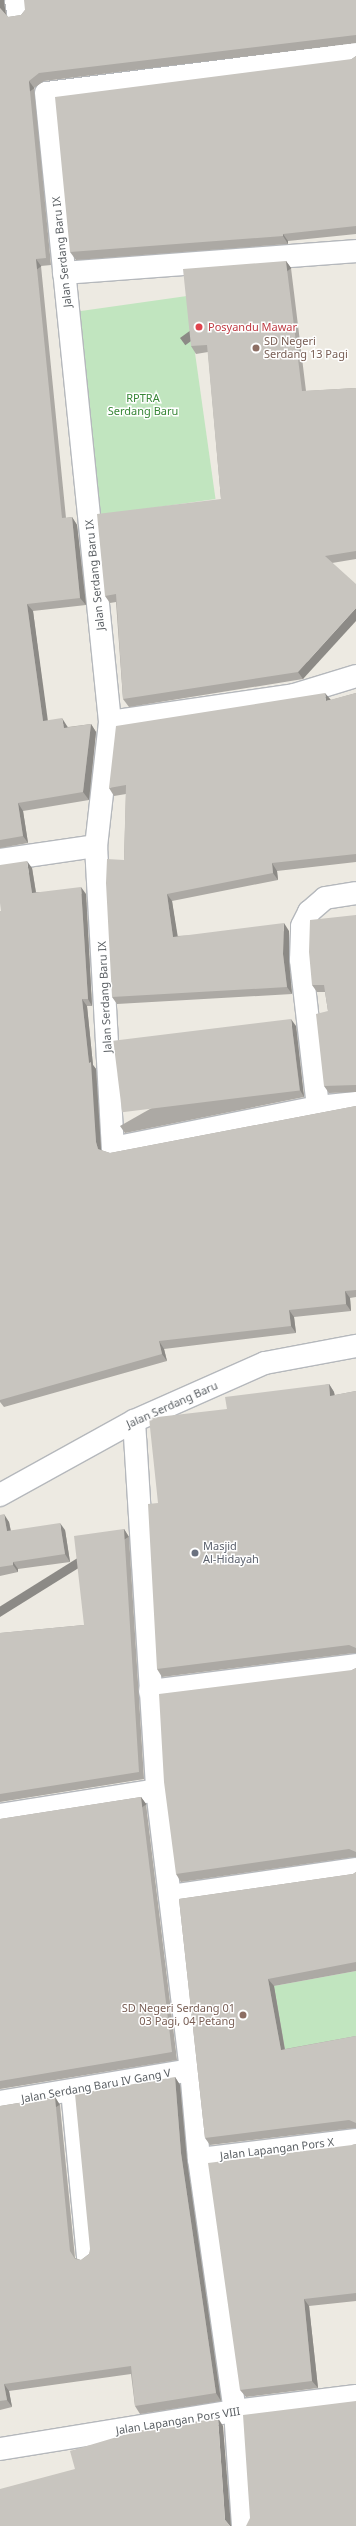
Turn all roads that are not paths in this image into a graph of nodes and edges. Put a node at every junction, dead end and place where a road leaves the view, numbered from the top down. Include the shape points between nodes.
1 (356, 54) edge
2 (356, 251) edge
3 (64, 273) junction
4 (356, 676) edge
5 (110, 722) junction
6 (96, 846) junction
7 (0, 860) edge
8 (356, 893) edge
9 (356, 1103) edge
10 (318, 1107) junction
11 (356, 1346) edge
12 (134, 1421) junction
13 (0, 1495) edge
14 (356, 1665) edge
15 (150, 1691) junction
16 (157, 1790) junction
17 (0, 1815) edge
18 (356, 1870) edge
19 (170, 1896) junction
20 (192, 2070) junction
21 (69, 2090) junction
22 (0, 2102) edge
23 (356, 2140) edge
24 (199, 2159) junction
25 (85, 2257) edge
26 (356, 2396) edge
27 (235, 2411) junction
28 (0, 2449) edge
29 (243, 2526) edge

1 - 3 street, Jalan Serdang Baru IX via 46,93
2 - 3 street
3 - 5 street, Jalan Serdang Baru IX
4 - 5 street via 294,695
5 - 6 street, Jalan Serdang Baru IX
6 - 7 street
6 - 10 street, Jalan Serdang Baru IX via 113,1148
8 - 10 street via 325,898 309,912 302,926 301,960
9 - 10 street
11 - 12 street, Jalan Serdang Baru via 265,1363
12 - 13 street, Jalan Serdang Baru
12 - 15 street
14 - 15 street
15 - 16 street
16 - 17 street
16 - 19 street
18 - 19 street
19 - 20 street
20 - 21 street, Jalan Serdang Baru IV Gang V
20 - 24 street
21 - 22 street, Jalan Serdang Baru IV Gang V
21 - 25 lane
23 - 24 street, Jalan Lapangan Pors X
24 - 27 street
26 - 27 street, Jalan Lapangan Pors VIII
27 - 28 street, Jalan Lapangan Pors VIII
27 - 29 street

